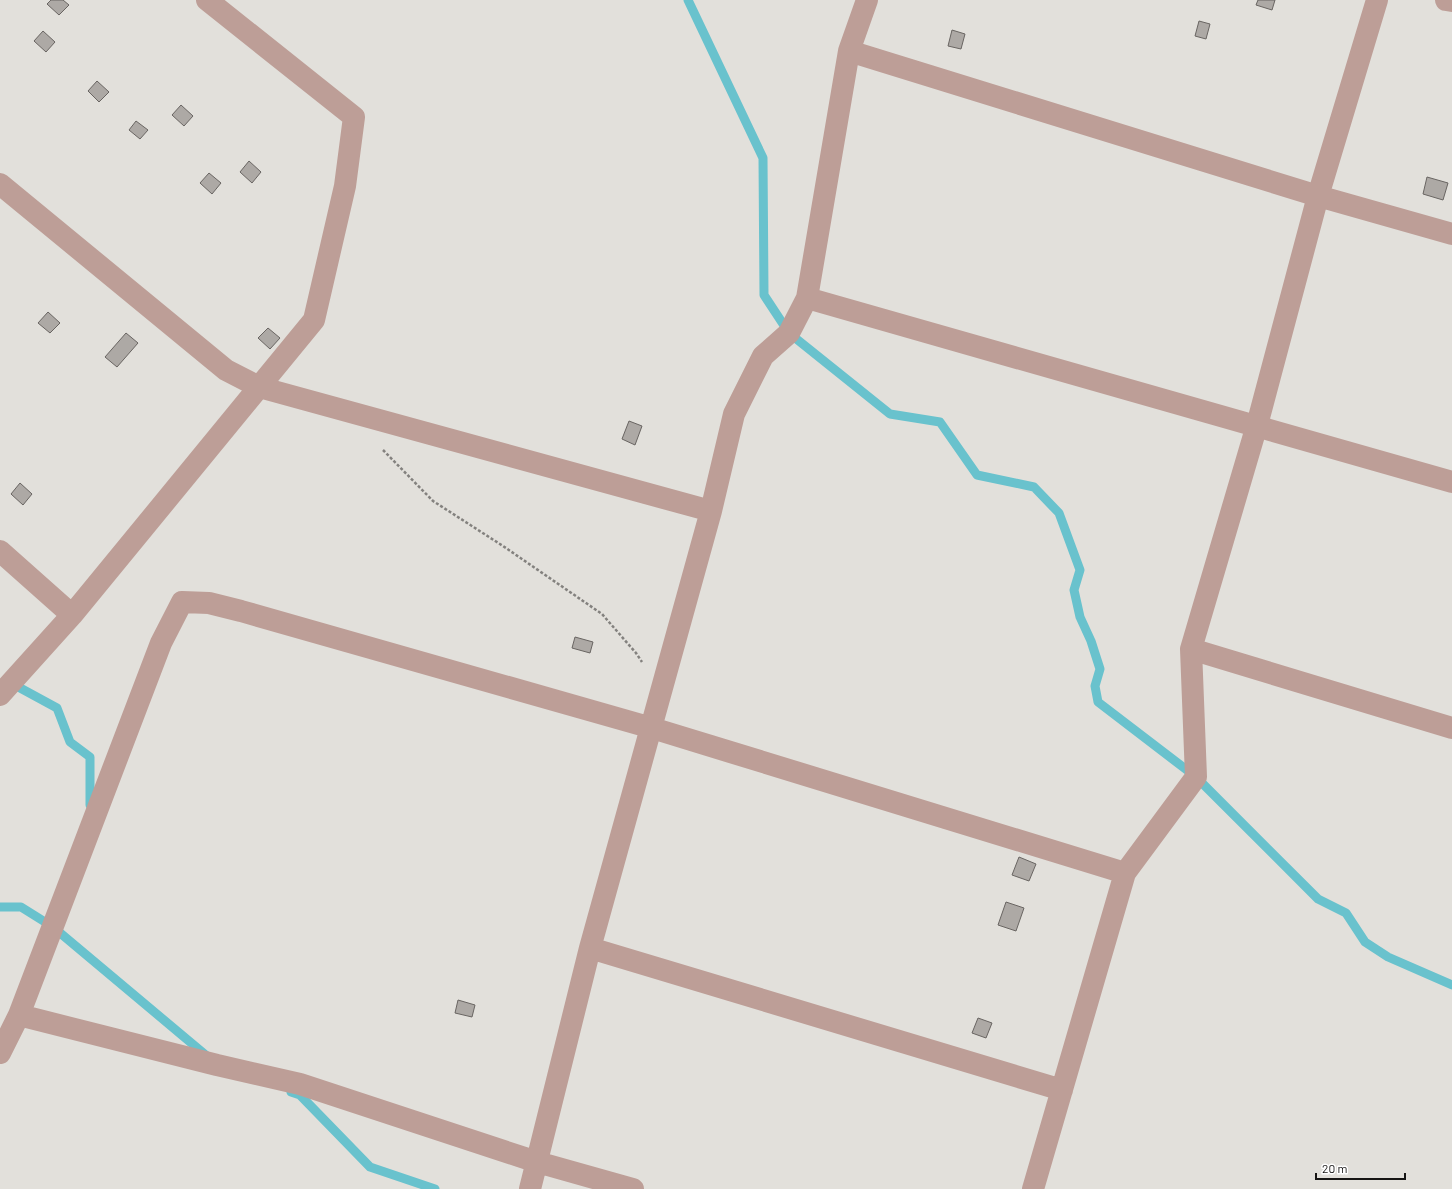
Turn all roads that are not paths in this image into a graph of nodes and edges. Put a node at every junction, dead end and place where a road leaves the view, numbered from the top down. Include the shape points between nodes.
1 (208, 0) edge
2 (867, 0) edge
3 (1377, 0) edge
4 (1446, 0) edge
5 (1452, 2) edge
6 (849, 52) junction
7 (0, 184) edge
8 (1318, 196) junction
9 (1452, 234) edge
10 (807, 298) junction
11 (259, 387) junction
12 (1257, 425) junction
13 (1452, 482) edge
14 (711, 511) junction
15 (0, 551) edge
16 (72, 615) junction
17 (1191, 649) junction
18 (0, 695) edge
19 (652, 728) junction
20 (1452, 728) edge
21 (1126, 873) junction
22 (590, 948) junction
23 (20, 1015) junction
24 (0, 1053) edge
25 (1062, 1090) junction
26 (537, 1162) junction
27 (530, 1189) edge
28 (633, 1189) edge
29 (1033, 1189) edge

1 - 11 street via 354,117 345,186 314,320
2 - 6 street
3 - 8 street
4 - 5 street
6 - 8 street
6 - 10 street
7 - 11 street via 226,370
8 - 9 street
8 - 12 street
10 - 12 street
10 - 14 street via 789,333 762,356 734,414
11 - 14 street
11 - 16 street
12 - 13 street
12 - 17 street
14 - 19 street
15 - 16 street
16 - 18 street
17 - 20 street
17 - 21 street via 1196,777
19 - 21 street
19 - 22 street
19 - 23 street via 242,611 209,603 182,602 161,643
21 - 25 street
22 - 25 street
22 - 26 street
23 - 24 street
23 - 26 street via 300,1084
25 - 29 street
26 - 27 street
26 - 28 street

